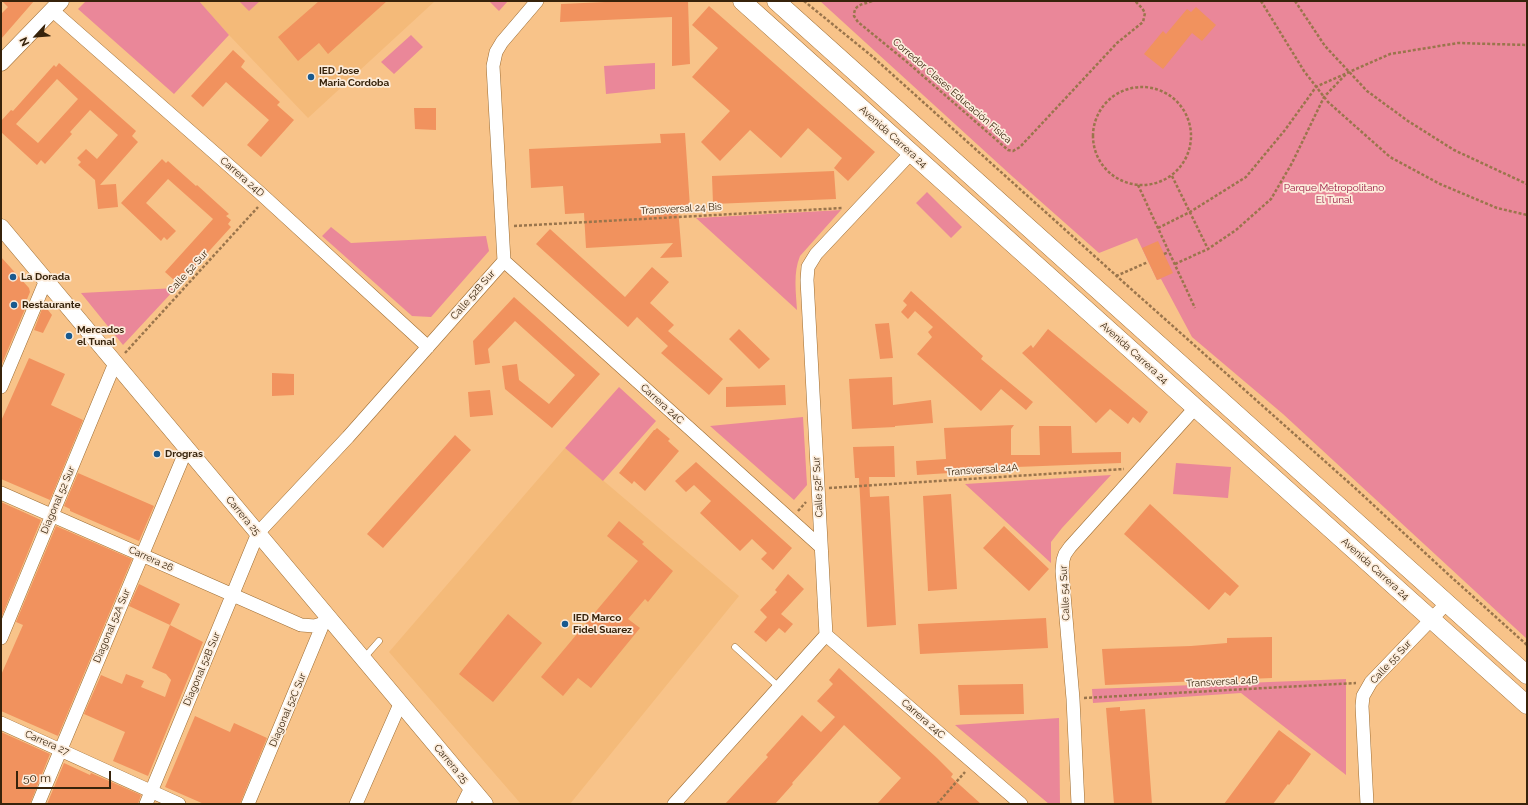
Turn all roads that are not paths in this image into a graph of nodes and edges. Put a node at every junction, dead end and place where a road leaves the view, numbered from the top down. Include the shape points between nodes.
1 (537, 1) edge
2 (742, 1) edge
3 (776, 1) edge
4 (56, 6) edge
5 (1, 63) edge
6 (911, 153) junction
7 (1, 227) edge
8 (504, 261) junction
9 (46, 280) junction
10 (428, 346) junction
11 (118, 360) junction
12 (1, 387) edge
13 (1195, 408) junction
14 (187, 448) junction
15 (1, 493) edge
16 (52, 515) junction
17 (258, 534) junction
18 (821, 546) junction
19 (142, 555) junction
20 (233, 595) junction
21 (1447, 603) junction
22 (325, 619) junction
23 (1431, 619) junction
24 (301, 624) junction
25 (826, 635) junction
26 (1, 638) edge
27 (379, 641) dead end
28 (315, 642) junction
29 (735, 647) dead end
30 (363, 659) junction
31 (1527, 674) edge
32 (779, 687) junction
33 (400, 704) junction
34 (1527, 705) edge
35 (1, 723) edge
36 (60, 750) junction
37 (471, 788) junction
38 (151, 791) junction
39 (38, 804) edge
40 (146, 804) edge
41 (180, 804) edge
42 (248, 804) edge
43 (356, 804) edge
44 (463, 804) edge
45 (485, 804) edge
46 (674, 804) edge
47 (1021, 804) edge
48 (1078, 804) edge
49 (1368, 804) edge

1 - 8 street via 502,42 496,52 493,66
2 - 6 main road, Avenida Carrera 24
3 - 21 main road
4 - 5 street
4 - 10 street, Carrera 24D
6 - 13 main road, Avenida Carrera 24
6 - 18 street, Calle 52F Sur via 816,254 808,267 821,488
7 - 9 street, Carrera 25
8 - 10 street, Calle 52B Sur
8 - 18 street, Carrera 24C
9 - 11 street, Carrera 25
9 - 12 street
10 - 17 street, Calle 52B Sur
11 - 14 street, Carrera 25
11 - 16 street, Diagonal 52 Sur
13 - 23 main road, Avenida Carrera 24
13 - 48 street, Calle 54 Sur via 1070,547 1063,560
14 - 17 street, Carrera 25
14 - 19 street, Diagonal 52A Sur
15 - 16 street, Carrera 26
16 - 19 street, Carrera 26
16 - 26 street, Diagonal 52 Sur
17 - 20 street, Diagonal 52B Sur
17 - 22 street, Carrera 25
18 - 25 street, Calle 52F Sur
19 - 20 street, Carrera 26
19 - 36 street, Diagonal 52A Sur
20 - 24 street, Carrera 26
20 - 38 street, Diagonal 52B Sur
21 - 23 street, Calle 55 Sur
21 - 31 main road
22 - 24 street, Carrera 26 via 315,626
22 - 28 street, Diagonal 52C Sur
22 - 30 street, Carrera 25
23 - 34 main road, Avenida Carrera 24
23 - 49 street, Calle 55 Sur via 1371,682 1363,696
24 - 28 street, Carrera 26
25 - 32 street
25 - 47 street, Carrera 24C
27 - 30 lane
28 - 42 street, Diagonal 52C Sur
29 - 32 lane
30 - 33 street, Carrera 25
32 - 46 street
33 - 37 street, Carrera 25
33 - 43 street
35 - 36 street, Carrera 27
36 - 38 street, Carrera 27
36 - 39 street, Diagonal 52A Sur
37 - 44 street
37 - 45 street, Carrera 25
38 - 40 street, Diagonal 52B Sur
38 - 41 street, Carrera 27

